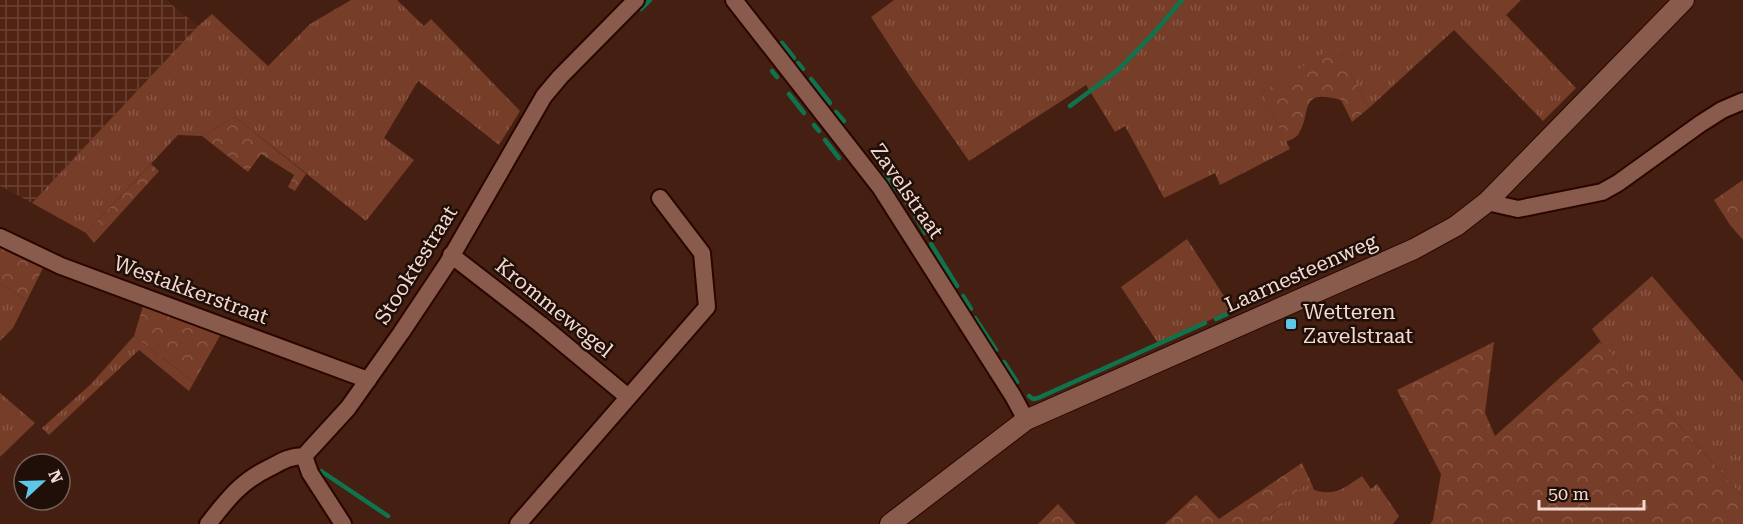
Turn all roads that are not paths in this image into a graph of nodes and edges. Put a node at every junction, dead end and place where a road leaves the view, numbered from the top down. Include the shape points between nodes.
1 (636, 0) edge
2 (734, 0) edge
3 (1684, 0) edge
4 (1743, 101) edge
5 (660, 198) dead end
6 (1487, 202) junction
7 (0, 237) edge
8 (452, 255) junction
9 (368, 380) junction
10 (628, 397) junction
11 (1026, 420) junction
12 (304, 456) junction
13 (208, 524) edge
14 (343, 524) edge
15 (518, 524) edge
16 (890, 524) edge

1 - 8 street, Stooktestraat via 544,96
2 - 11 street, Zavelstraat via 880,187
3 - 6 street, Laarnesteenweg
4 - 6 street via 1700,124 1602,192 1518,209
5 - 10 street via 702,253 707,307
6 - 11 street, Laarnesteenweg via 1456,226 1414,249
7 - 9 street, Westakkerstraat via 61,266
8 - 9 street, Stooktestraat
8 - 10 street, Krommewegel
9 - 12 street, Stooktestraat
10 - 15 street
11 - 16 street, Laarnesteenweg
12 - 13 street via 288,457 254,475
12 - 14 street via 310,473

